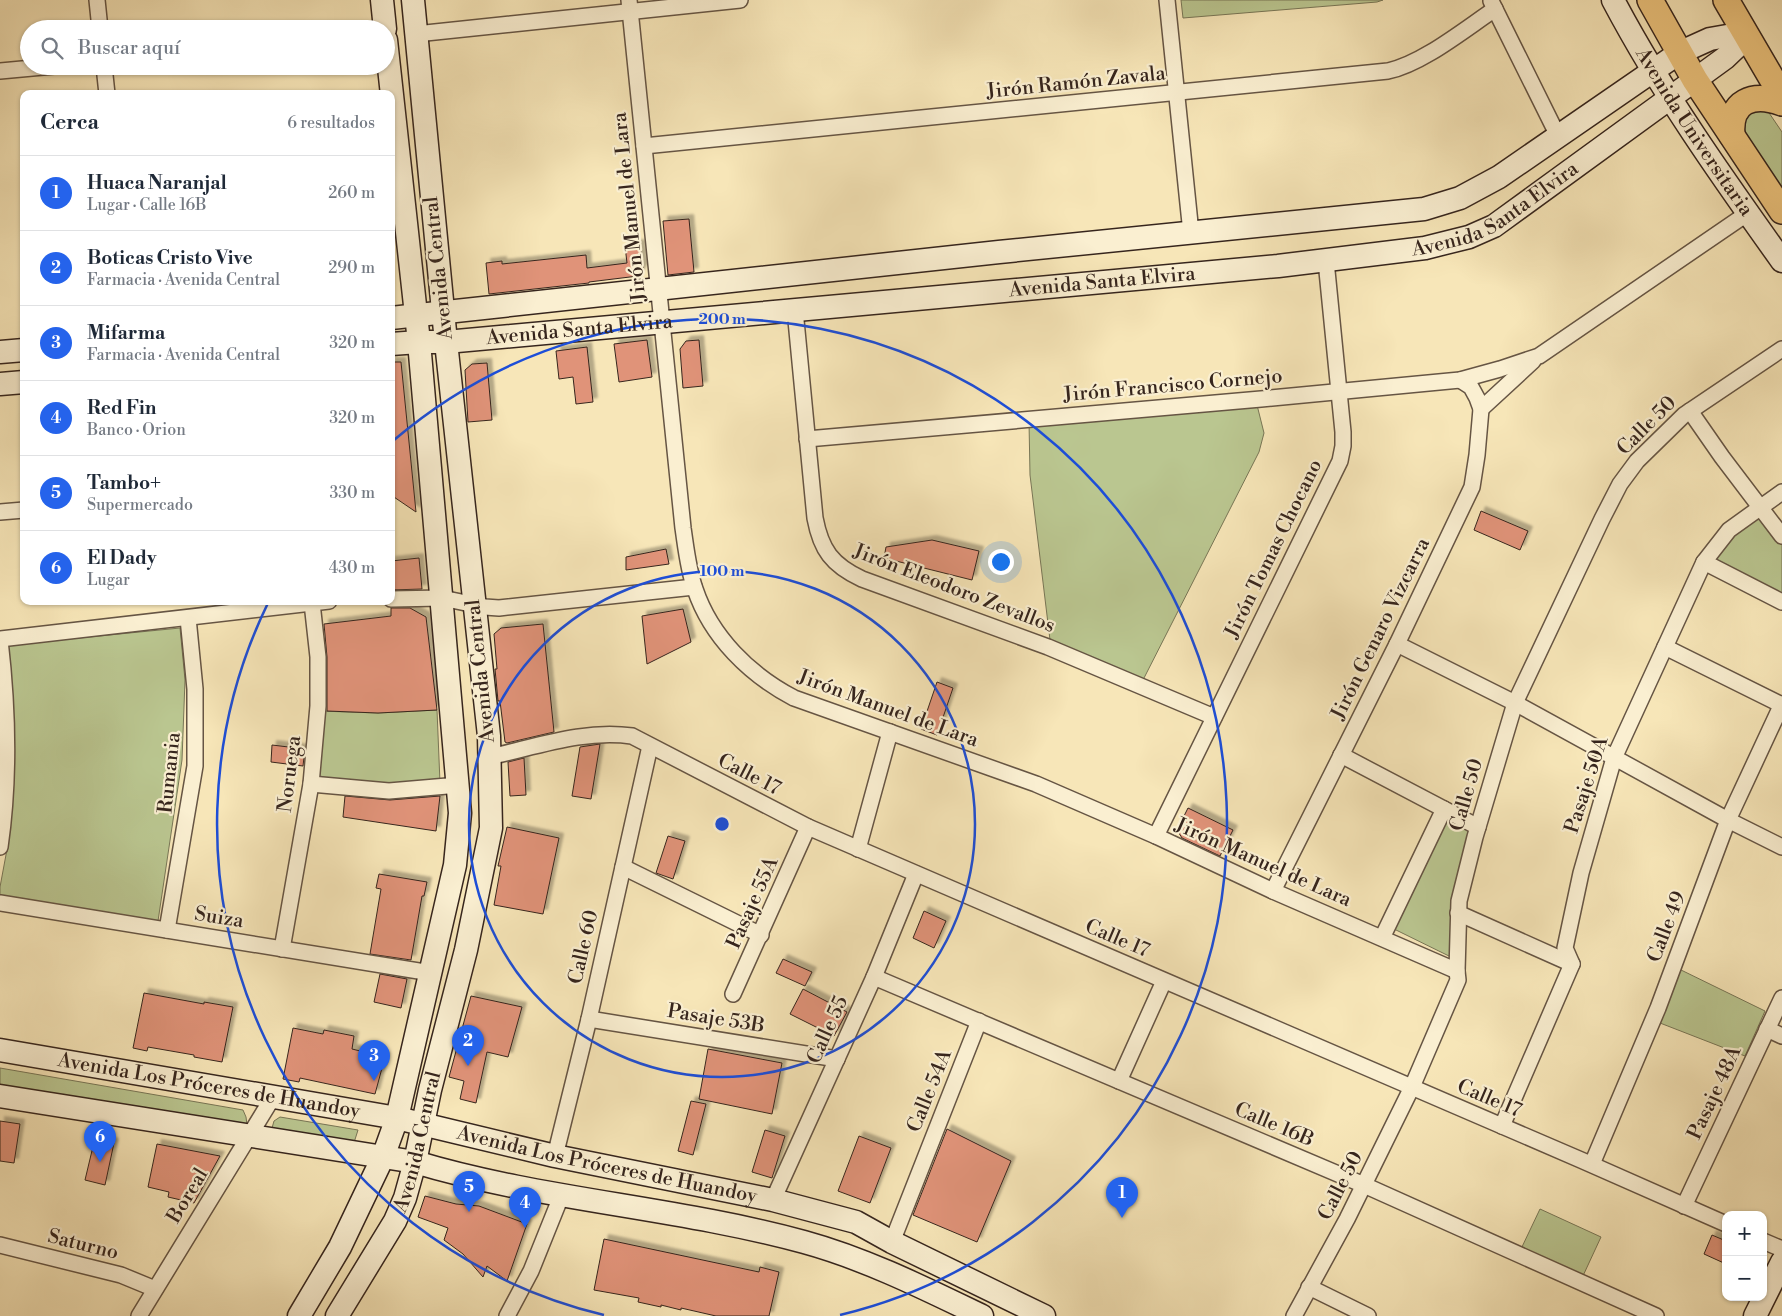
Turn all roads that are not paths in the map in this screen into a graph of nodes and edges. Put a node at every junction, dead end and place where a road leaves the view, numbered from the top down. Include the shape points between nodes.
1 (97, 0) edge
2 (382, 0) edge
3 (413, 0) edge
4 (740, 0) edge
5 (1167, 0) edge
6 (1613, 0) edge
7 (1650, 0) edge
8 (1726, 0) edge
9 (1493, 5) edge
10 (630, 6) edge
11 (99, 20) edge
12 (384, 20) edge
13 (416, 34) junction
14 (1745, 35) junction
15 (1679, 53) junction
16 (20, 69) edge
17 (1652, 70) junction
18 (0, 71) edge
19 (105, 75) edge
20 (390, 75) edge
21 (1695, 80) junction
22 (107, 90) edge
23 (391, 90) edge
24 (1176, 93) junction
25 (1782, 96) edge
26 (1670, 97) junction
27 (1782, 103) edge
28 (395, 126) edge
29 (1732, 135) junction
30 (1558, 136) junction
31 (644, 146) junction
32 (1782, 211) edge
33 (1748, 213) junction
34 (1191, 232) junction
35 (1326, 260) junction
36 (1782, 260) edge
37 (659, 289) junction
38 (795, 310) junction
39 (444, 312) junction
40 (415, 316) junction
41 (395, 318) edge
42 (662, 322) junction
43 (419, 342) junction
44 (446, 342) junction
45 (395, 344) edge
46 (1782, 349) edge
47 (20, 350) edge
48 (0, 352) edge
49 (1539, 356) junction
50 (1460, 380) junction
51 (20, 382) edge
52 (0, 384) edge
53 (1339, 392) junction
54 (1481, 408) junction
55 (1690, 411) junction
56 (807, 439) junction
57 (1782, 492) edge
58 (1760, 508) junction
59 (20, 510) edge
60 (0, 512) edge
61 (1782, 536) edge
62 (1704, 562) junction
63 (694, 586) junction
64 (442, 598) junction
65 (395, 599) edge
66 (1782, 602) edge
67 (475, 604) junction
68 (295, 605) edge
69 (312, 605) edge
70 (188, 618) junction
71 (0, 640) edge
72 (1397, 644) junction
73 (1665, 647) junction
74 (1514, 702) junction
75 (1782, 705) edge
76 (1214, 717) junction
77 (890, 732) junction
78 (650, 746) junction
79 (1341, 755) junction
80 (489, 757) junction
81 (1614, 758) junction
82 (311, 784) junction
83 (459, 786) junction
84 (1444, 809) junction
85 (1728, 820) junction
86 (1478, 827) junction
87 (808, 828) junction
88 (1156, 836) junction
89 (0, 846) edge
90 (1782, 847) edge
91 (858, 849) junction
92 (623, 867) junction
93 (916, 874) junction
94 (1273, 891) junction
95 (0, 902) edge
96 (1458, 913) junction
97 (167, 930) junction
98 (761, 935) junction
99 (1382, 938) junction
100 (282, 949) junction
101 (1572, 964) junction
102 (1457, 971) junction
103 (431, 973) junction
104 (874, 977) junction
105 (1164, 981) junction
106 (733, 994) dead end
107 (1782, 998) edge
108 (589, 1019) junction
109 (979, 1021) junction
110 (1767, 1029) junction
111 (1782, 1036) edge
112 (0, 1050) edge
113 (837, 1059) junction
114 (1119, 1081) junction
115 (1412, 1087) junction
116 (0, 1096) edge
117 (273, 1097) junction
118 (397, 1118) junction
119 (422, 1125) junction
120 (1502, 1126) junction
121 (248, 1136) junction
122 (555, 1156) junction
123 (383, 1157) junction
124 (415, 1162) junction
125 (1592, 1164) junction
126 (1364, 1185) junction
127 (562, 1194) junction
128 (773, 1200) junction
129 (1684, 1206) junction
130 (1722, 1222) edge
131 (892, 1242) junction
132 (1767, 1243) edge
133 (0, 1245) edge
134 (1782, 1249) edge
135 (1782, 1262) edge
136 (1309, 1287) junction
137 (155, 1289) junction
138 (139, 1316) edge
139 (299, 1316) edge
140 (337, 1316) edge
141 (508, 1316) edge
142 (982, 1316) edge
143 (1044, 1316) edge
144 (1294, 1316) edge
145 (1368, 1316) edge
146 (1656, 1316) edge
147 (1755, 1316) edge

1 - 11 street
2 - 12 main road
3 - 13 main road, Avenida Central
4 - 10 street
5 - 24 street
6 - 17 main road, Avenida Universitaria
7 - 15 main road, Avenida Universitaria
8 - 14 main road
9 - 24 street, Jirón Ramón Zavala via 1402,68
9 - 30 street
10 - 13 street
10 - 31 street, Jirón Manuel de Lara
13 - 39 main road, Avenida Central
14 - 15 main road, Avenida Santa Elvira via 1710,39
14 - 21 main road, Avenida Santa Elvira via 1725,58
14 - 25 main road
15 - 17 main road, Avenida Santa Elvira
15 - 21 main road, Avenida Universitaria
16 - 18 street
17 - 26 main road, Avenida Universitaria
17 - 30 main road, Avenida Santa Elvira
19 - 22 street
20 - 23 main road, Avenida Central
21 - 26 main road, Avenida Santa Elvira
21 - 29 main road, Avenida Universitaria
24 - 31 street, Jirón Ramón Zavala
24 - 34 street
26 - 33 main road, Avenida Universitaria
26 - 35 main road, Avenida Santa Elvira via 1494,226 1469,237 1425,248
27 - 29 main road via 1764,97 1746,101 1733,116
28 - 40 main road, Avenida Central
29 - 32 main road, Avenida Universitaria
30 - 34 main road, Avenida Santa Elvira via 1499,177 1460,198 1424,209
31 - 37 street, Jirón Manuel de Lara
33 - 36 main road, Avenida Universitaria
33 - 49 street, Jirón Francisco Cornejo
34 - 37 main road, Avenida Santa Elvira
35 - 38 main road, Avenida Santa Elvira
35 - 53 street, Jirón Tomas Chocano
37 - 39 main road, Avenida Santa Elvira
37 - 42 street, Jirón Manuel de Lara
38 - 42 main road, Avenida Santa Elvira
38 - 56 street, Jirón Eleodoro Zevallos
39 - 40 main road, Avenida Santa Elvira
39 - 44 main road, Avenida Central
40 - 41 main road, Avenida Santa Elvira
40 - 43 main road, Avenida Central
42 - 44 main road, Avenida Santa Elvira
42 - 63 street, Jirón Manuel de Lara via 683,528
43 - 44 main road, Avenida Santa Elvira
43 - 45 main road, Avenida Santa Elvira
43 - 64 main road, Avenida Central
44 - 67 main road, Avenida Central
46 - 55 street, Calle 50
47 - 48 main road
49 - 50 street, Jirón Francisco Cornejo
49 - 54 street, Jirón Francisco Cornejo
50 - 53 street, Jirón Francisco Cornejo
50 - 54 street via 1471,387
51 - 52 main road
53 - 56 street, Jirón Francisco Cornejo
53 - 76 street, Jirón Tomas Chocano via 1343,432 1340,461
54 - 72 street, Jirón Genaro Vizcarra via 1472,487
55 - 58 street
55 - 74 street, Calle 50 via 1637,461 1620,484
56 - 76 street, Jirón Eleodoro Zevallos via 818,534 840,567 862,579 1048,647
57 - 58 street, Pasaje 50A
58 - 61 street
58 - 62 street, Pasaje 50A via 1729,530
59 - 60 street
62 - 66 street
62 - 73 street, Pasaje 50A
63 - 67 street via 499,608
63 - 77 street, Jirón Manuel de Lara via 704,612 724,641 740,660 766,681 794,698
64 - 65 street
64 - 67 street
64 - 83 main road, Avenida Central
67 - 80 main road, Avenida Central
68 - 70 street
69 - 82 street, Noruega via 318,696
70 - 71 street
70 - 97 street, Rumania via 195,689 195,766
71 - 89 street via 8,743
72 - 74 street
72 - 79 street, Jirón Genaro Vizcarra
73 - 75 street
73 - 81 street, Pasaje 50A
74 - 81 street
74 - 86 street, Calle 50
75 - 85 street, Calle 49
76 - 88 street, Jirón Tomas Chocano
77 - 88 street, Jirón Manuel de Lara via 1036,784
77 - 91 street
78 - 80 street, Calle 17 via 632,736 589,735
78 - 87 street, Calle 17
78 - 92 street, Calle 60
79 - 84 street
79 - 94 street, Jirón Genaro Vizcarra
80 - 119 main road, Avenida Central via 492,828 466,950
81 - 85 street
81 - 101 street, Pasaje 50A via 1581,873 1567,938 1566,948
82 - 83 street via 388,791
82 - 100 street, Noruega
83 - 103 main road, Avenida Central via 455,865
84 - 86 street
84 - 99 street
85 - 90 street
85 - 125 street, Calle 49 via 1658,1008
86 - 96 street, Calle 50
87 - 91 street, Calle 17
87 - 98 street, Pasaje 55A
88 - 94 street, Jirón Manuel de Lara
91 - 93 street, Calle 17
92 - 98 street
92 - 108 street, Calle 60
93 - 104 street, Calle 55
93 - 105 street, Calle 17
94 - 99 street, Jirón Manuel de Lara
95 - 97 street, Suiza
96 - 101 street
96 - 102 street, Calle 50
97 - 100 street, Suiza
98 - 106 street, Pasaje 55A
99 - 102 street, Jirón Manuel de Lara
100 - 103 street, Suiza
101 - 120 street
102 - 115 street, Calle 50 via 1458,980
103 - 118 main road, Avenida Central
104 - 109 street, Calle 16B
104 - 113 street, Calle 55
105 - 114 street
105 - 115 street, Calle 17
107 - 110 street, Pasaje 48A
108 - 113 street, Pasaje 53B
108 - 122 street, Calle 60
109 - 114 street, Calle 16B
109 - 131 street, Calle 54A
110 - 111 street
110 - 129 street, Pasaje 48A
112 - 117 main road, Avenida Los Próceres de Huandoy
113 - 128 street, Calle 55
114 - 126 street, Calle 16B
115 - 120 street, Calle 17
115 - 126 street, Calle 50
116 - 121 main road, Avenida Los Próceres de Huandoy
117 - 118 main road, Avenida Los Próceres de Huandoy
117 - 121 street, Boreal
118 - 119 main road, Avenida Los Próceres de Huandoy
118 - 123 main road, Avenida Central
119 - 122 main road, Avenida Los Próceres de Huandoy
119 - 124 main road, Avenida Central
120 - 125 street, Calle 17
121 - 123 main road, Avenida Los Próceres de Huandoy
121 - 137 street, Boreal
122 - 128 main road, Avenida Los Próceres de Huandoy
123 - 124 main road, Avenida Los Próceres de Huandoy
123 - 139 main road, Avenida Central via 340,1247
124 - 127 main road, Avenida Los Próceres de Huandoy via 448,1172
124 - 140 main road, Avenida Central via 405,1198 394,1221
125 - 129 street, Calle 17
126 - 136 street, Calle 50
126 - 146 street, Calle 16B
127 - 141 street via 532,1272
127 - 142 main road, Avenida Los Próceres de Huandoy via 805,1242 881,1268
128 - 131 main road, Avenida Los Próceres de Huandoy via 856,1222
129 - 130 street, Calle 17
131 - 143 main road, Avenida Los Próceres de Huandoy
132 - 134 street
133 - 137 street, Saturno via 122,1275
135 - 147 main road
136 - 144 street, Calle 50
136 - 145 street
137 - 138 street, Boreal

